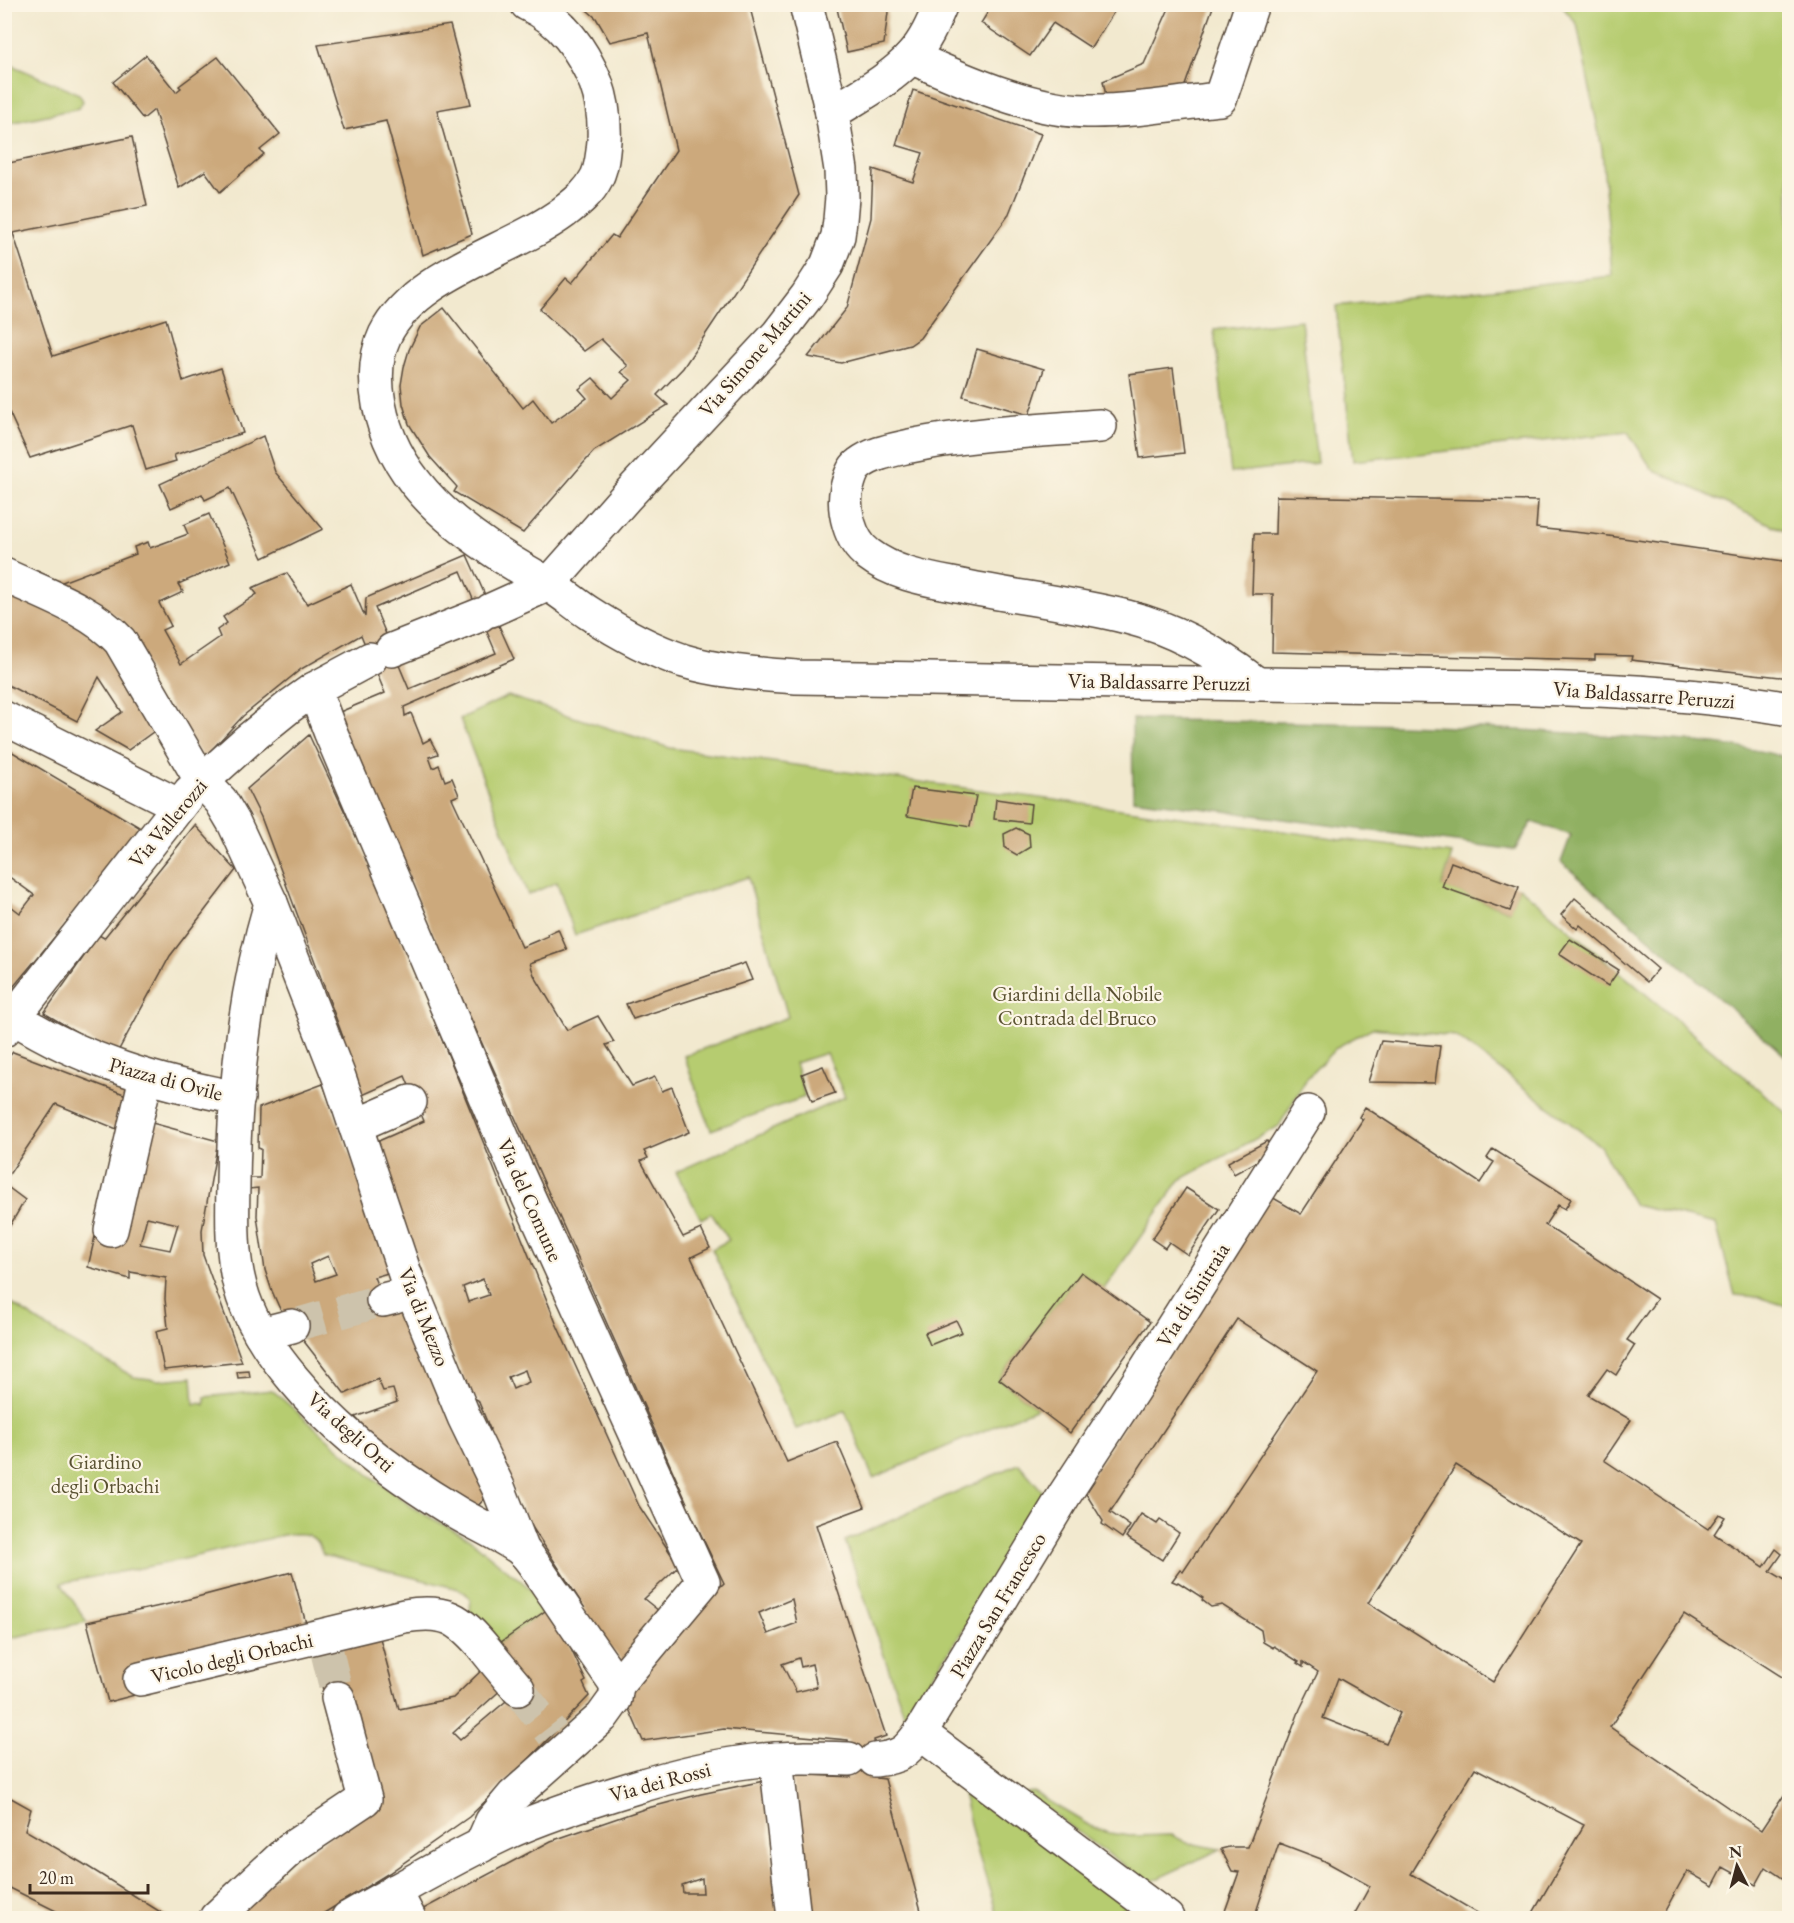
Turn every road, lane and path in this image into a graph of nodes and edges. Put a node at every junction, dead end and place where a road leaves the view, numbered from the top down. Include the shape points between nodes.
1 (527, 4) edge
2 (806, 4) edge
3 (941, 4) edge
4 (1252, 4) edge
5 (911, 57) junction
6 (832, 113) junction
7 (1100, 426) dead end
8 (4, 575) edge
9 (549, 584) junction
10 (1256, 683) junction
11 (314, 689) junction
12 (1790, 709) edge
13 (4, 718) edge
14 (201, 780) junction
15 (178, 805) junction
16 (271, 903) junction
17 (10, 1024) edge
18 (146, 1077) junction
19 (238, 1098) junction
20 (410, 1102) dead end
21 (1308, 1112) dead end
22 (355, 1126) junction
23 (111, 1230) dead end
24 (1076, 1477) joint
25 (523, 1551) junction
26 (140, 1679) dead end
27 (617, 1685) junction
28 (518, 1689) tunnel mouth
29 (338, 1698) tunnel mouth
30 (920, 1733) junction
31 (776, 1759) junction
32 (862, 1760) joint
33 (480, 1846) junction
34 (402, 1905) edge
35 (216, 1918) edge
36 (348, 1918) edge
37 (795, 1918) edge
38 (1167, 1918) edge

1 - 9 street, Via Baldassarre Peruzzi via 538,9 579,48 600,93 605,121 597,176 579,201 558,217 450,274 410,304 386,334 379,352 377,396 387,437 420,489 489,548
2 - 6 street, Via Simone Martini
3 - 5 street
4 - 5 street via 1220,99 1106,110 1065,109 966,81
5 - 6 street
6 - 9 street, Via Simone Martini via 842,198 834,250 819,278 778,334
7 - 10 street via 950,438 873,456 857,465 849,479 846,507 852,532 866,553 900,572 1129,617 1182,636
8 - 14 street via 83,613 114,634
9 - 10 street, Via Baldassarre Peruzzi via 588,613 652,648 684,661 744,672 807,678
9 - 11 street, Via Vallerozzi via 381,654
10 - 12 street, Via Baldassarre Peruzzi via 1634,691 1723,698
11 - 14 street, Via Vallerozzi
11 - 27 street, Via del Comune via 514,1165 703,1582
13 - 15 street
14 - 15 street, Via Vallerozzi
14 - 16 street via 234,823
15 - 17 street, Via Vallerozzi
16 - 19 street, Piazza di Ovile via 249,993
16 - 22 street, Via di Mezzo
17 - 18 street, Piazza di Ovile
18 - 19 street, Piazza di Ovile
18 - 23 street
19 - 25 street, Via degli Orti via 233,1153 235,1260 248,1309 277,1330 279,1360 352,1438 419,1489
20 - 22 street
21 - 24 street, Via di Sinitraia
22 - 25 street, Via di Mezzo via 393,1287 464,1417
24 - 30 street, Piazza San Francesco
25 - 27 street, Via degli Orti
26 - 28 street, Vicolo degli Orbachi via 326,1644 419,1614 443,1616 466,1628
27 - 33 street via 610,1707 560,1742 501,1809
29 - 35 street via 365,1799 290,1849
30 - 32 street, Piazza San Francesco via 904,1752 891,1758
30 - 38 street
31 - 32 street, Via dei Rossi
31 - 33 street, Via dei Rossi via 659,1780 573,1807
31 - 37 street
33 - 34 street, Via dei Rossi
34 - 36 street, Via dei Rossi

